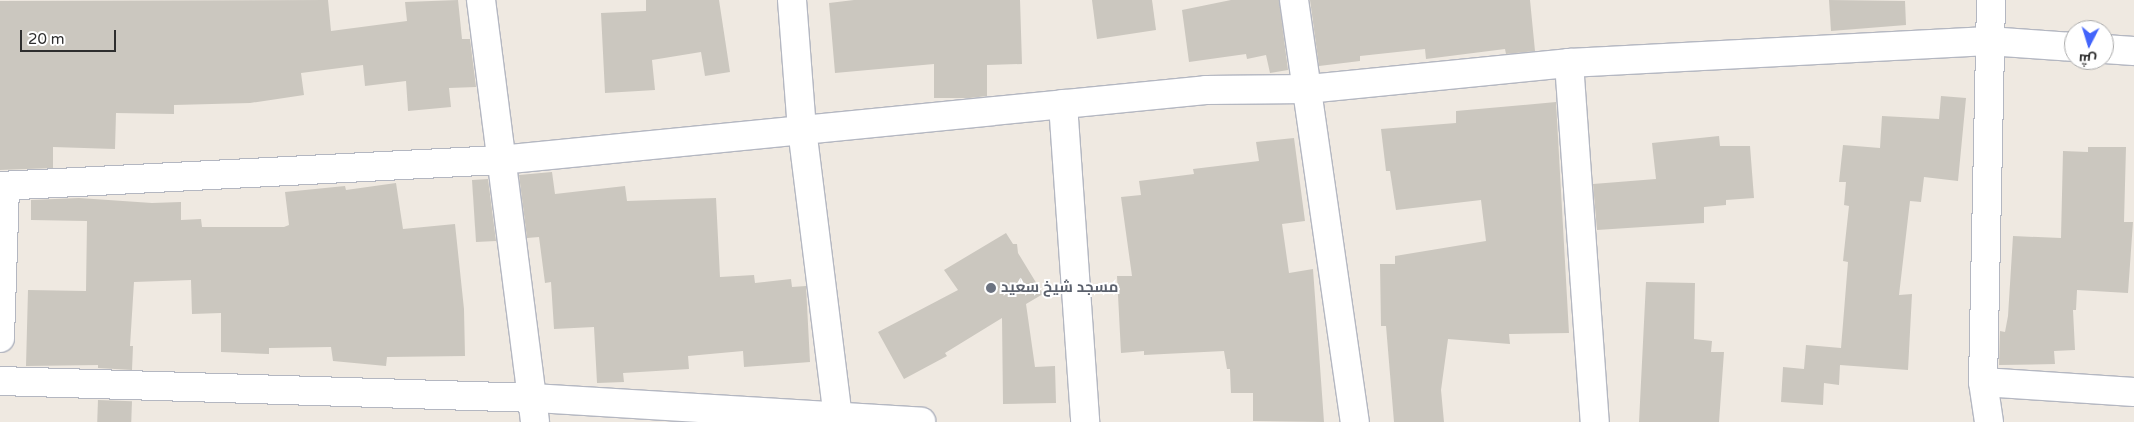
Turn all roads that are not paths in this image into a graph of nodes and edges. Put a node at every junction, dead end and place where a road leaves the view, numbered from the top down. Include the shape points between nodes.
1 (481, 0) edge
2 (792, 0) edge
3 (1294, 0) edge
4 (1991, 0) edge
5 (1988, 41) junction
6 (2064, 46) edge
7 (2114, 50) edge
8 (2134, 51) edge
9 (1569, 63) junction
10 (1308, 89) junction
11 (1063, 104) junction
12 (802, 129) junction
13 (500, 160) junction
14 (3, 186) edge
15 (0, 338) edge
16 (0, 381) edge
17 (1983, 382) junction
18 (2134, 392) edge
19 (534, 410) edge
20 (838, 416) junction
21 (921, 422) edge
22 (1085, 422) edge
23 (1355, 422) edge
24 (1595, 422) edge
25 (1989, 422) edge

1 - 13 street
2 - 12 street
3 - 10 street
4 - 5 street
5 - 6 street
5 - 9 street
5 - 17 street
7 - 8 street
9 - 10 street
9 - 24 street
10 - 11 street via 1206,90
10 - 23 street
11 - 12 street
11 - 22 street
12 - 13 street
12 - 20 street
13 - 14 street
13 - 19 street
14 - 15 street
16 - 19 street
17 - 18 street
17 - 25 street
19 - 20 street
20 - 21 street

